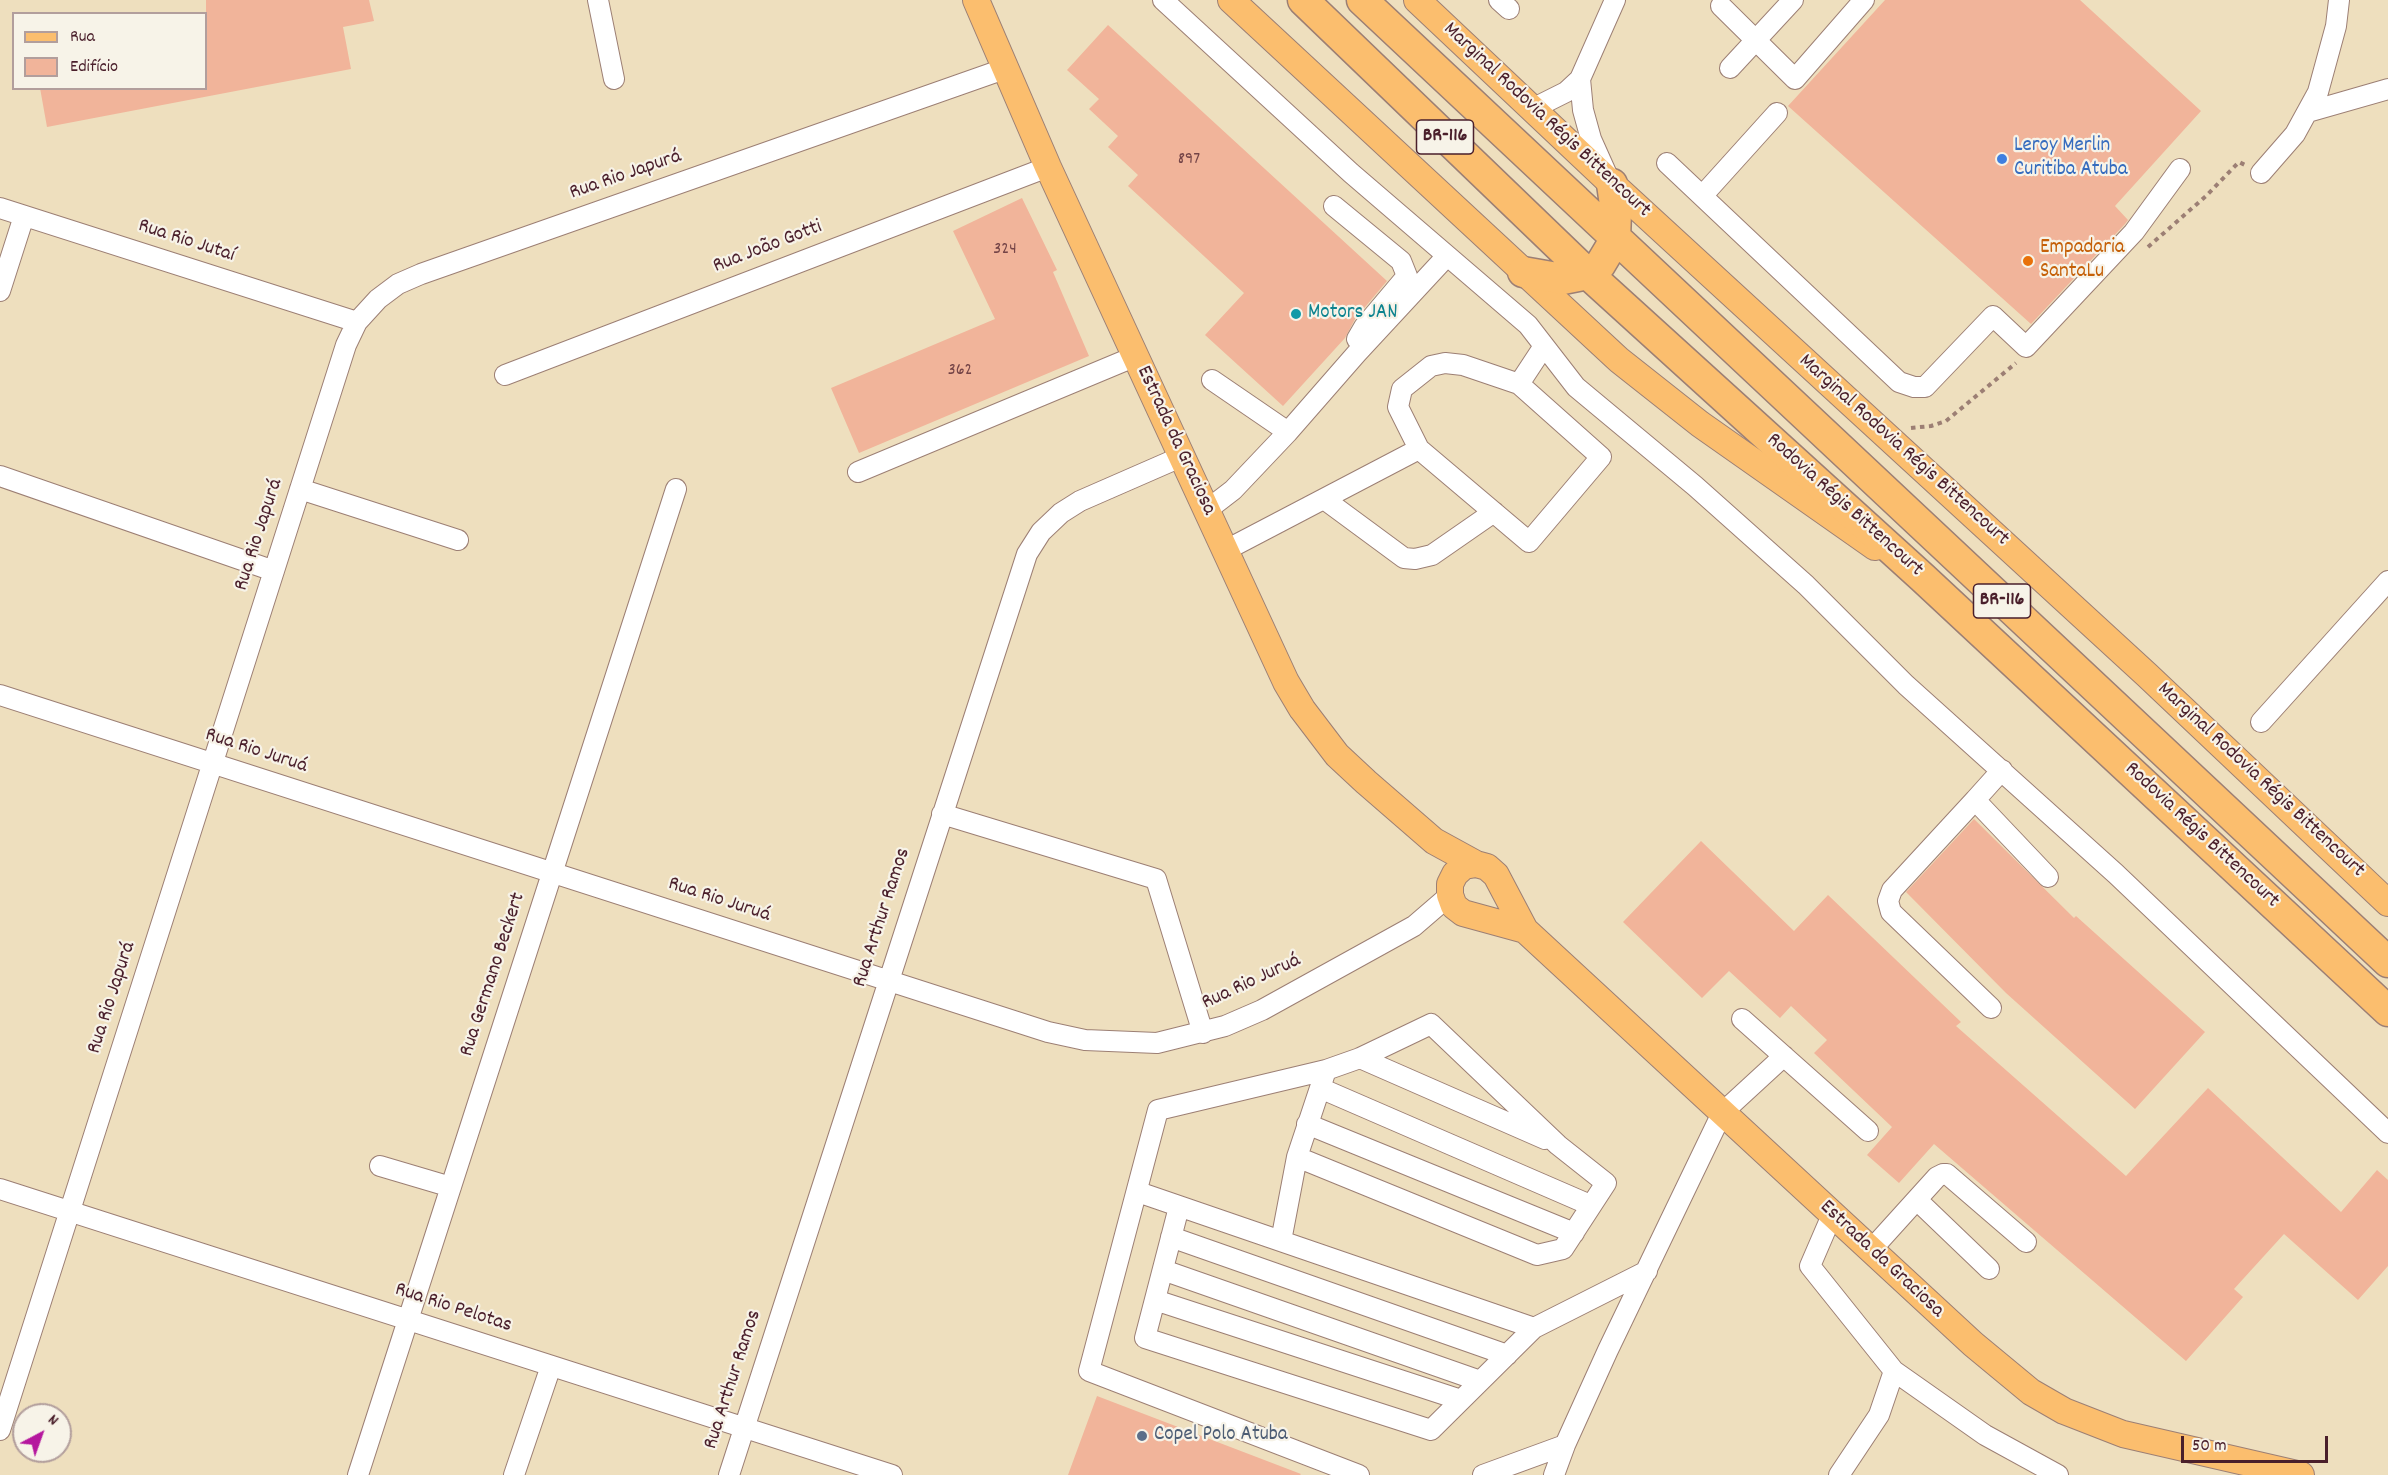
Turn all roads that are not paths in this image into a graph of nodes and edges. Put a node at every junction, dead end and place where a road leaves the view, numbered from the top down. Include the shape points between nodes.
1 (598, 0) edge
2 (976, 0) edge
3 (1163, 0) edge
4 (1231, 0) edge
5 (1302, 0) edge
6 (1362, 0) edge
7 (1417, 0) edge
8 (1615, 0) edge
9 (1793, 0) edge
10 (1864, 0) edge
11 (2339, 0) edge
12 (1721, 6) dead end
13 (1756, 42) junction
14 (1730, 68) dead end
15 (1004, 69) junction
16 (615, 79) dead end
17 (1580, 79) junction
18 (2388, 90) edge
19 (1532, 109) junction
20 (2308, 112) junction
21 (1777, 113) dead end
22 (1667, 163) dead end
23 (1048, 166) junction
24 (2180, 169) dead end
25 (2261, 173) dead end
26 (1612, 184) junction
27 (1703, 195) junction
28 (1334, 206) dead end
29 (0, 208) edge
30 (24, 216) junction
31 (1615, 240) junction
32 (1446, 257) junction
33 (1523, 272) junction
34 (1588, 274) junction
35 (0, 291) edge
36 (357, 322) junction
37 (1544, 346) junction
38 (1357, 353) junction
39 (1136, 356) junction
40 (505, 375) dead end
41 (1212, 380) dead end
42 (1519, 384) junction
43 (1288, 432) junction
44 (1419, 449) junction
45 (1182, 456) junction
46 (858, 472) dead end
47 (0, 476) edge
48 (300, 489) junction
49 (676, 489) dead end
50 (1324, 499) junction
51 (1207, 510) junction
52 (1494, 512) junction
53 (458, 540) dead end
54 (1226, 550) junction
55 (274, 571) junction
56 (1923, 578) junction
57 (2388, 581) edge
58 (0, 695) edge
59 (2261, 722) dead end
60 (213, 763) junction
61 (2002, 770) junction
62 (1975, 800) junction
63 (942, 814) junction
64 (1434, 841) junction
65 (1476, 864) junction
66 (552, 872) junction
67 (2048, 877) dead end
68 (1501, 885) junction
69 (1459, 902) junction
70 (2388, 903) edge
71 (1526, 930) junction
72 (2388, 962) edge
73 (888, 980) junction
74 (1991, 1008) dead end
75 (2388, 1011) edge
76 (1742, 1019) dead end
77 (1203, 1033) junction
78 (1785, 1056) junction
79 (1360, 1058) junction
80 (1323, 1079) junction
81 (1722, 1113) junction
82 (1307, 1124) junction
83 (1868, 1131) dead end
84 (2388, 1133) edge
85 (1558, 1145) junction
86 (1297, 1157) junction
87 (380, 1166) dead end
88 (450, 1187) junction
89 (0, 1189) edge
90 (1137, 1192) junction
91 (1918, 1201) junction
92 (1590, 1205) junction
93 (1179, 1206) junction
94 (70, 1211) junction
95 (1832, 1215) junction
96 (1574, 1233) junction
97 (1171, 1238) junction
98 (1281, 1241) junction
99 (2026, 1242) dead end
100 (1871, 1250) junction
101 (1989, 1269) dead end
102 (1163, 1270) junction
103 (1647, 1271) junction
104 (1155, 1300) junction
105 (408, 1319) junction
106 (1534, 1328) junction
107 (1507, 1355) junction
108 (551, 1366) junction
109 (1894, 1371) junction
110 (1480, 1381) junction
111 (1461, 1400) junction
112 (744, 1427) junction
113 (0, 1430) edge
114 (1565, 1445) junction
115 (1558, 1471) edge
116 (357, 1475) edge
117 (514, 1475) edge
118 (729, 1475) edge
119 (892, 1475) edge
120 (1359, 1475) edge
121 (1483, 1475) edge
122 (1839, 1475) edge
123 (2058, 1475) edge
124 (2301, 1475) edge

1 - 16 street
2 - 15 main road, Estrada da Graciosa
3 - 32 street
4 - 33 main road
5 - 34 highway, Rodovia Régis Bittencourt / BR-116
6 - 31 highway, Rodovia Régis Bittencourt / BR-116
7 - 19 main road, Marginal Rodovia Régis Bittencourt
8 - 17 street
9 - 13 street
10 - 13 street via 1795,79
11 - 20 street via 2327,64
12 - 13 street
13 - 14 street
15 - 23 main road, Estrada da Graciosa
15 - 36 street, Rua Rio Japurá via 421,274 378,299
17 - 19 street via 1566,92
17 - 26 street via 1591,139
18 - 20 street
19 - 26 main road, Marginal Rodovia Régis Bittencourt
20 - 25 street via 2295,134
21 - 27 street
22 - 27 street
23 - 39 main road, Estrada da Graciosa
23 - 40 street, Rua João Gotti
24 - 27 street via 2134,232 2026,347 1993,316 1925,387 1899,382
26 - 31 highway
26 - 70 main road, Marginal Rodovia Régis Bittencourt via 2138,666
28 - 38 street via 1401,261 1407,276 1364,327 1355,343
29 - 30 street, Rua Rio Jutaí
30 - 35 street
30 - 36 street, Rua Rio Jutaí
31 - 34 highway via 1600,265
31 - 72 highway, Rodovia Régis Bittencourt / BR-116
32 - 37 street via 1528,326
32 - 38 street
33 - 34 highway via 1563,279
33 - 56 main road via 1619,360 1700,424
34 - 56 highway, Rodovia Régis Bittencourt / BR-116
36 - 48 street, Rua Rio Japurá
37 - 42 street
37 - 61 street via 1576,387 1768,551 1906,685
38 - 43 street
39 - 45 main road, Estrada da Graciosa
39 - 46 street
41 - 43 street
42 - 44 street via 1463,365 1431,366 1402,389 1399,399 1398,407
42 - 52 street via 1600,457 1529,542
43 - 51 street via 1233,490
44 - 50 street
44 - 52 street
45 - 51 main road, Estrada da Graciosa
45 - 63 street, Rua Arthur Ramos via 1080,501 1041,532 1018,577
47 - 55 street
48 - 53 street
48 - 55 street, Rua Rio Japurá
49 - 66 street, Rua Germano Beckert
50 - 52 street via 1404,558 1415,559 1432,555
50 - 54 street
51 - 54 main road, Estrada da Graciosa
54 - 64 main road, Estrada da Graciosa via 1286,682 1319,733 1366,782
55 - 60 street, Rua Rio Japurá
56 - 75 highway, Rodovia Régis Bittencourt / BR-116
57 - 59 street
58 - 60 street, Rua Rio Juruá
60 - 66 street, Rua Rio Juruá
60 - 94 street, Rua Rio Japurá
61 - 62 street
61 - 84 street
62 - 67 street
62 - 74 street via 1892,890 1888,901 1891,912
63 - 73 street, Rua Arthur Ramos
63 - 77 street via 1156,879
64 - 65 main road, Estrada da Graciosa
64 - 69 main road, Estrada da Graciosa
65 - 68 main road, Estrada da Graciosa via 1487,867
65 - 69 main road via 1464,866 1455,874
66 - 73 street, Rua Rio Juruá
66 - 88 street, Rua Germano Beckert
68 - 69 main road via 1495,907 1486,914
68 - 71 main road, Estrada da Graciosa
69 - 71 main road, Estrada da Graciosa
69 - 77 street, Rua Rio Juruá via 1262,1010
71 - 81 main road, Estrada da Graciosa
73 - 77 street, Rua Rio Juruá via 1048,1032 1085,1040 1157,1043
73 - 112 street, Rua Arthur Ramos
76 - 78 street
78 - 81 street
78 - 83 street
79 - 80 street
79 - 85 street
79 - 85 street via 1431,1024
80 - 82 street
80 - 90 street via 1158,1110
80 - 92 street
81 - 95 main road, Estrada da Graciosa
81 - 103 street
82 - 86 street
82 - 96 street
85 - 92 street via 1606,1183
86 - 96 street via 1537,1255 1563,1249
86 - 98 street
87 - 88 street
88 - 105 street, Rua Germano Beckert
89 - 94 street, Rua Rio Pelotas
90 - 93 street
90 - 120 street via 1089,1371
91 - 99 street via 1937,1176 1947,1174
91 - 100 street
91 - 101 street
92 - 96 street
93 - 97 street
93 - 98 street
94 - 105 street, Rua Rio Pelotas
94 - 113 street, Rua Rio Japurá
95 - 100 main road, Estrada da Graciosa
95 - 109 street via 1810,1266
97 - 102 street
97 - 107 street
98 - 106 street
100 - 124 main road, Estrada da Graciosa via 2001,1368 2064,1411 2122,1434
102 - 104 street
102 - 110 street
103 - 106 street
103 - 114 street
104 - 111 street
104 - 111 street via 1145,1338 1431,1430
105 - 108 street, Rua Rio Pelotas
105 - 116 street, Rua Germano Beckert
106 - 107 street
107 - 110 street
108 - 112 street, Rua Rio Pelotas
108 - 117 street
109 - 122 street via 1879,1415
109 - 123 street via 1985,1435
110 - 111 street
112 - 118 street, Rua Arthur Ramos
112 - 119 street, Rua Rio Pelotas
114 - 115 street
114 - 121 street

